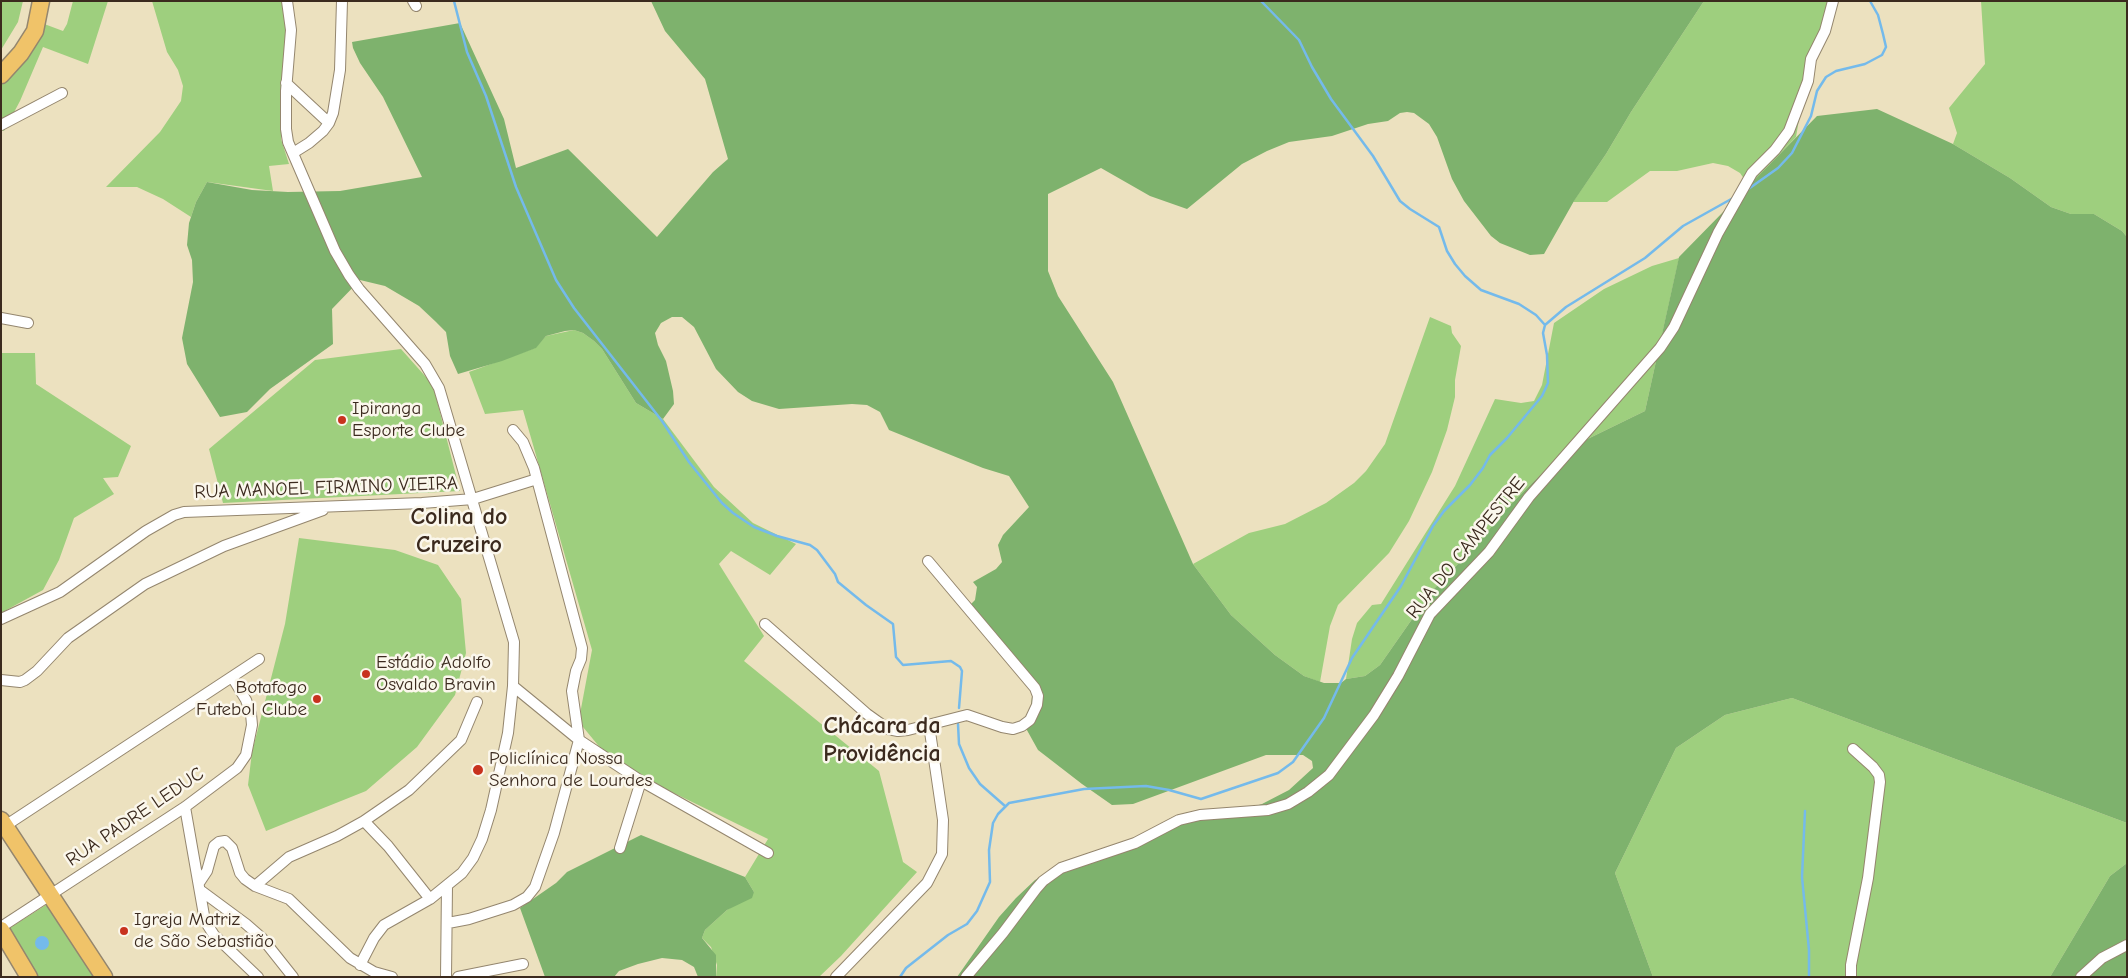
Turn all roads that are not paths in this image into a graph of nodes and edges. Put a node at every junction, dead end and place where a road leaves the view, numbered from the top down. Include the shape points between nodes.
1 (41, 1) edge
2 (287, 1) edge
3 (342, 1) edge
4 (1834, 1) edge
5 (1, 75) edge
6 (286, 83) junction
7 (62, 93) dead end
8 (329, 123) junction
9 (1, 125) edge
10 (293, 153) junction
11 (1, 318) edge
12 (28, 323) dead end
13 (513, 430) dead end
14 (537, 479) junction
15 (473, 499) junction
16 (335, 506) junction
17 (928, 561) dead end
18 (1, 619) edge
19 (765, 624) dead end
20 (259, 659) dead end
21 (232, 678) junction
22 (1, 680) edge
23 (513, 686) junction
24 (477, 702) dead end
25 (929, 726) junction
26 (579, 740) junction
27 (1853, 749) dead end
28 (641, 781) junction
29 (184, 807) junction
30 (364, 821) junction
31 (3, 823) edge
32 (620, 848) dead end
33 (768, 853) dead end
34 (199, 886) junction
35 (254, 886) junction
36 (447, 886) junction
37 (51, 894) junction
38 (430, 899) junction
39 (448, 923) junction
40 (1, 929) edge
41 (2127, 945) edge
42 (523, 964) dead end
43 (360, 965) junction
44 (29, 977) edge
45 (104, 977) edge
46 (258, 977) edge
47 (293, 977) edge
48 (392, 977) edge
49 (446, 977) edge
50 (458, 977) edge
51 (836, 977) edge
52 (966, 977) edge
53 (1852, 977) edge
54 (2081, 977) edge

1 - 5 main road via 35,32
2 - 6 street via 292,30
3 - 8 street via 338,88
4 - 52 street, RUA DO CAMPESTRE via 1825,31 1811,59 1808,81 1789,131 1744,186 1718,233 1681,314 1660,348 1529,497 1489,552 1430,614 1374,715 1329,775 1288,804 1268,810 1200,815 1179,820 1135,843 1061,868 1036,889
6 - 8 street
6 - 10 street via 286,129
7 - 9 street
8 - 10 street via 314,140
10 - 15 street via 335,251 349,275 425,364 439,388
11 - 12 street
13 - 14 street via 523,442
14 - 15 street, RUA MANOEL FIRMINO VIEIRA
14 - 26 street via 582,648 572,690
15 - 16 street, RUA MANOEL FIRMINO VIEIRA
15 - 23 street via 514,642
16 - 18 street, RUA MANOEL FIRMINO VIEIRA via 194,511 174,515 60,592
16 - 22 street via 224,546 145,584 68,638 25,680
17 - 25 street via 1035,688 1038,696 1030,720 1013,729 967,715
19 - 25 street via 880,724 898,731
20 - 21 street
21 - 29 street, RUA PADRE LEDUC via 251,714 246,755 237,768
21 - 31 street
23 - 26 street
23 - 36 street via 506,742 489,817 473,858
24 - 30 street via 456,746 409,790
25 - 51 street via 943,820 942,854 927,883
26 - 28 street
26 - 39 street via 554,833 535,887 527,897 513,905
27 - 53 street via 1879,774 1880,782 1868,878 1851,965
28 - 32 street
28 - 33 street
29 - 34 street
29 - 37 street, RUA PADRE LEDUC
30 - 35 street via 289,857
30 - 38 street
31 - 37 main road
34 - 35 street via 207,872 214,846 225,841 232,848 240,873
34 - 46 street via 202,912 210,928
34 - 47 street via 262,938
35 - 43 street via 297,904
36 - 38 street
36 - 39 street
37 - 40 street, RUA PADRE LEDUC
37 - 45 main road
38 - 43 street via 384,925
39 - 49 street
40 - 44 main road
41 - 54 street via 2102,958
42 - 50 street
43 - 48 street

